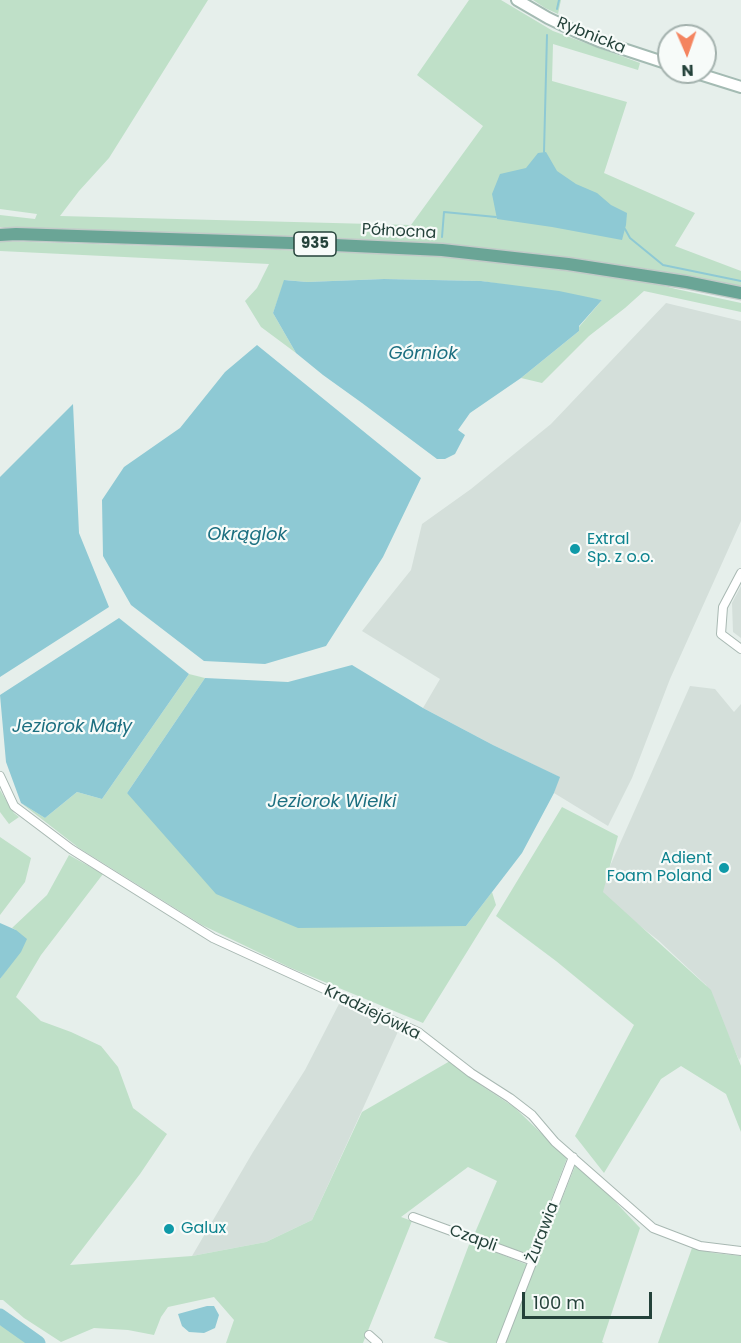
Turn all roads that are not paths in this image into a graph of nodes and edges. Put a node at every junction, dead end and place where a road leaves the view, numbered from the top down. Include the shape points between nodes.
1 (517, 0) edge
2 (657, 61) edge
3 (717, 80) edge
4 (741, 87) edge
5 (0, 233) edge
6 (741, 293) edge
7 (741, 573) edge
8 (741, 649) edge
9 (0, 776) edge
10 (573, 1157) junction
11 (413, 1217) dead end
12 (741, 1251) edge
13 (533, 1261) junction
14 (369, 1335) dead end
15 (378, 1343) edge
16 (501, 1343) edge

1 - 2 street, Rybnicka via 583,34
3 - 4 street
5 - 6 main road, Północna / 935 via 442,250 568,264
7 - 8 street via 723,607 721,634
9 - 10 street, Kradziejówka via 14,806 71,849 213,938 418,1032 532,1115
10 - 12 street, Kradziejówka via 652,1228 700,1246
10 - 13 street, Żurawia
11 - 13 street, Czapli
13 - 16 street, Żurawia
14 - 15 street

